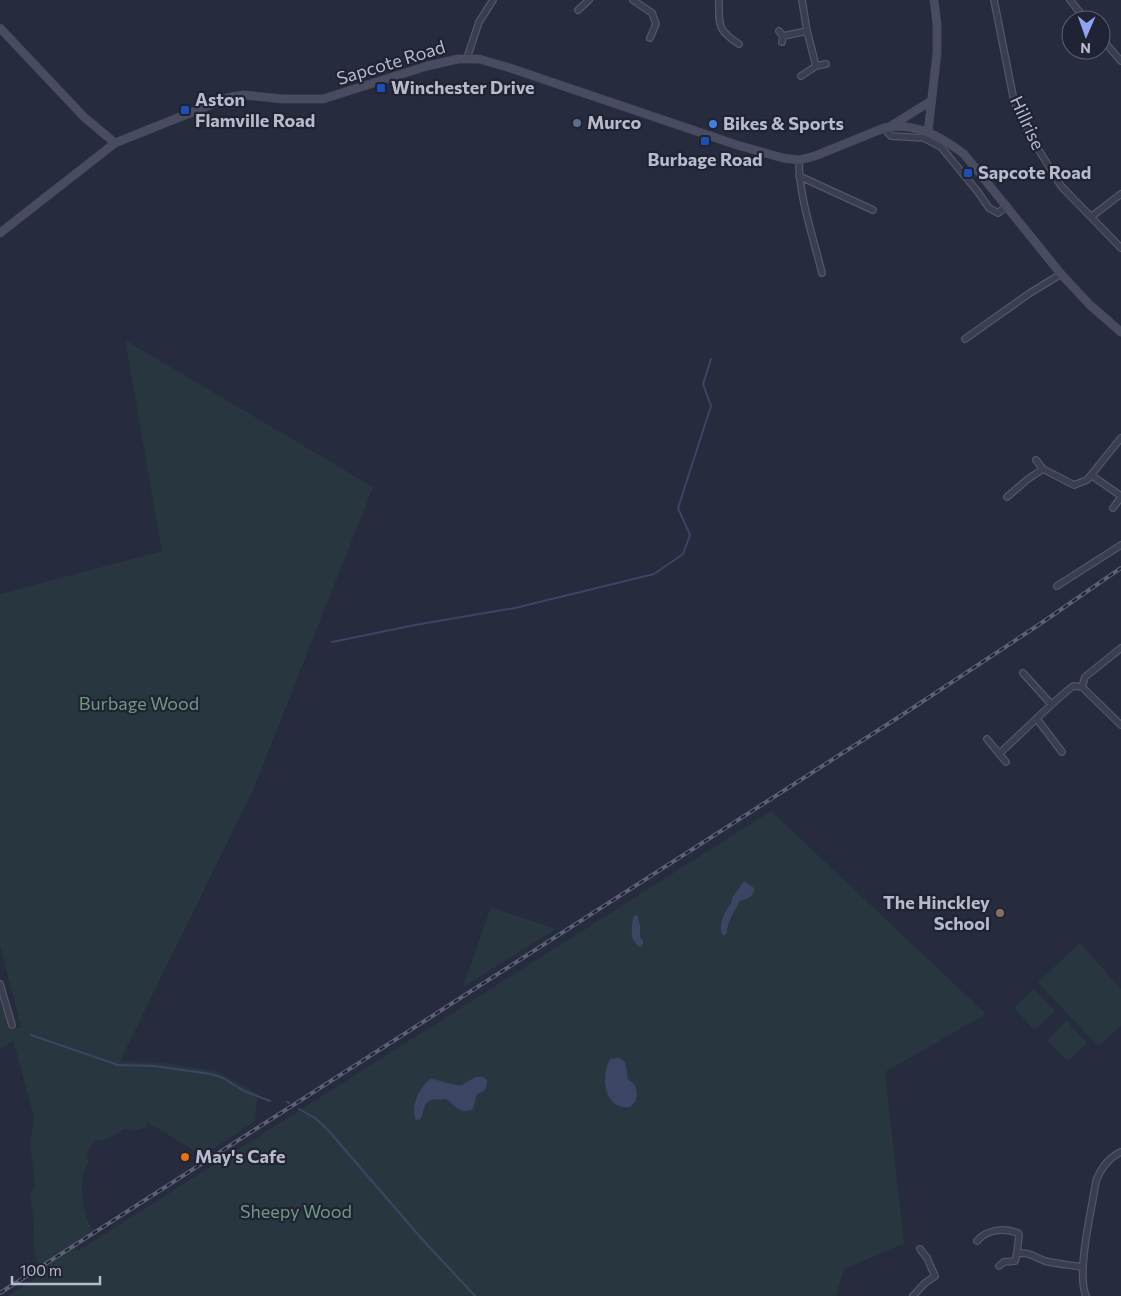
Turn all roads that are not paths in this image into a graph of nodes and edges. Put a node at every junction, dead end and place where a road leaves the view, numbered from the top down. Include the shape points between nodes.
1 (493, 0) edge
2 (589, 0) edge
3 (719, 0) edge
4 (802, 0) edge
5 (934, 0) edge
6 (994, 0) edge
7 (1070, 0) edge
8 (636, 1) edge
9 (578, 10) dead end
10 (1078, 10) edge
11 (0, 28) edge
12 (807, 31) junction
13 (781, 36) dead end
14 (650, 38) dead end
15 (739, 44) dead end
16 (1111, 50) edge
17 (467, 58) junction
18 (1121, 61) edge
19 (826, 64) dead end
20 (816, 66) junction
21 (801, 76) dead end
22 (932, 101) junction
23 (888, 127) junction
24 (928, 132) junction
25 (116, 143) junction
26 (799, 160) junction
27 (799, 176) junction
28 (1121, 194) edge
29 (1007, 206) junction
30 (873, 210) dead end
31 (1091, 217) junction
32 (0, 233) edge
33 (1121, 248) edge
34 (822, 273) dead end
35 (1061, 274) junction
36 (1121, 332) edge
37 (965, 339) dead end
38 (1121, 438) edge
39 (1036, 460) dead end
40 (1043, 469) junction
41 (1091, 475) junction
42 (1121, 496) edge
43 (1007, 497) dead end
44 (1113, 508) dead end
45 (1121, 544) edge
46 (1057, 586) dead end
47 (1121, 648) edge
48 (1023, 672) dead end
49 (1082, 687) junction
50 (1051, 704) junction
51 (1037, 719) junction
52 (1121, 725) edge
53 (987, 740) dead end
54 (1062, 752) dead end
55 (999, 754) junction
56 (1006, 762) dead end
57 (0, 984) edge
58 (12, 1025) dead end
59 (1118, 1153) edge
60 (977, 1241) dead end
61 (920, 1249) dead end
62 (1017, 1253) junction
63 (999, 1266) dead end
64 (1082, 1267) junction
65 (913, 1296) edge
66 (1086, 1296) edge

1 - 17 street via 479,22
2 - 9 street
3 - 15 street via 720,27
4 - 12 street
5 - 22 main road via 937,53
6 - 31 street, Hillrise via 1014,101 1061,186
7 - 10 street
8 - 14 street via 652,13 656,24
11 - 25 main road via 84,117
12 - 13 street
12 - 20 street
16 - 18 street
17 - 25 main road, Sapcote Road via 427,66 323,98 230,97
17 - 26 main road, Sapcote Road via 507,67 737,145
19 - 20 street
20 - 21 street
22 - 23 main road, Sapcote Road
22 - 24 main road
23 - 24 main road
23 - 26 main road, Sapcote Road
23 - 29 street via 891,136 924,138 941,147 989,208 998,214
24 - 29 main road via 964,154
25 - 32 main road, Sapcote Road
26 - 27 street
27 - 30 street
27 - 34 street
28 - 31 street
29 - 35 main road
31 - 33 street, Hillrise
35 - 36 main road
35 - 37 street
38 - 41 street
39 - 40 street
40 - 41 street via 1074,485
40 - 43 street
41 - 42 street
42 - 44 street
45 - 46 street
47 - 49 street via 1085,677
48 - 50 street
49 - 50 street via 1074,686
49 - 52 street
50 - 51 street
51 - 54 street
51 - 55 street
53 - 55 street
55 - 56 street
57 - 58 street
59 - 64 street via 1107,1161 1096,1181
60 - 62 street via 983,1233 997,1230 1018,1232
61 - 65 street via 935,1276
62 - 63 street via 1014,1260
62 - 64 street via 1034,1254 1043,1260
64 - 66 street

